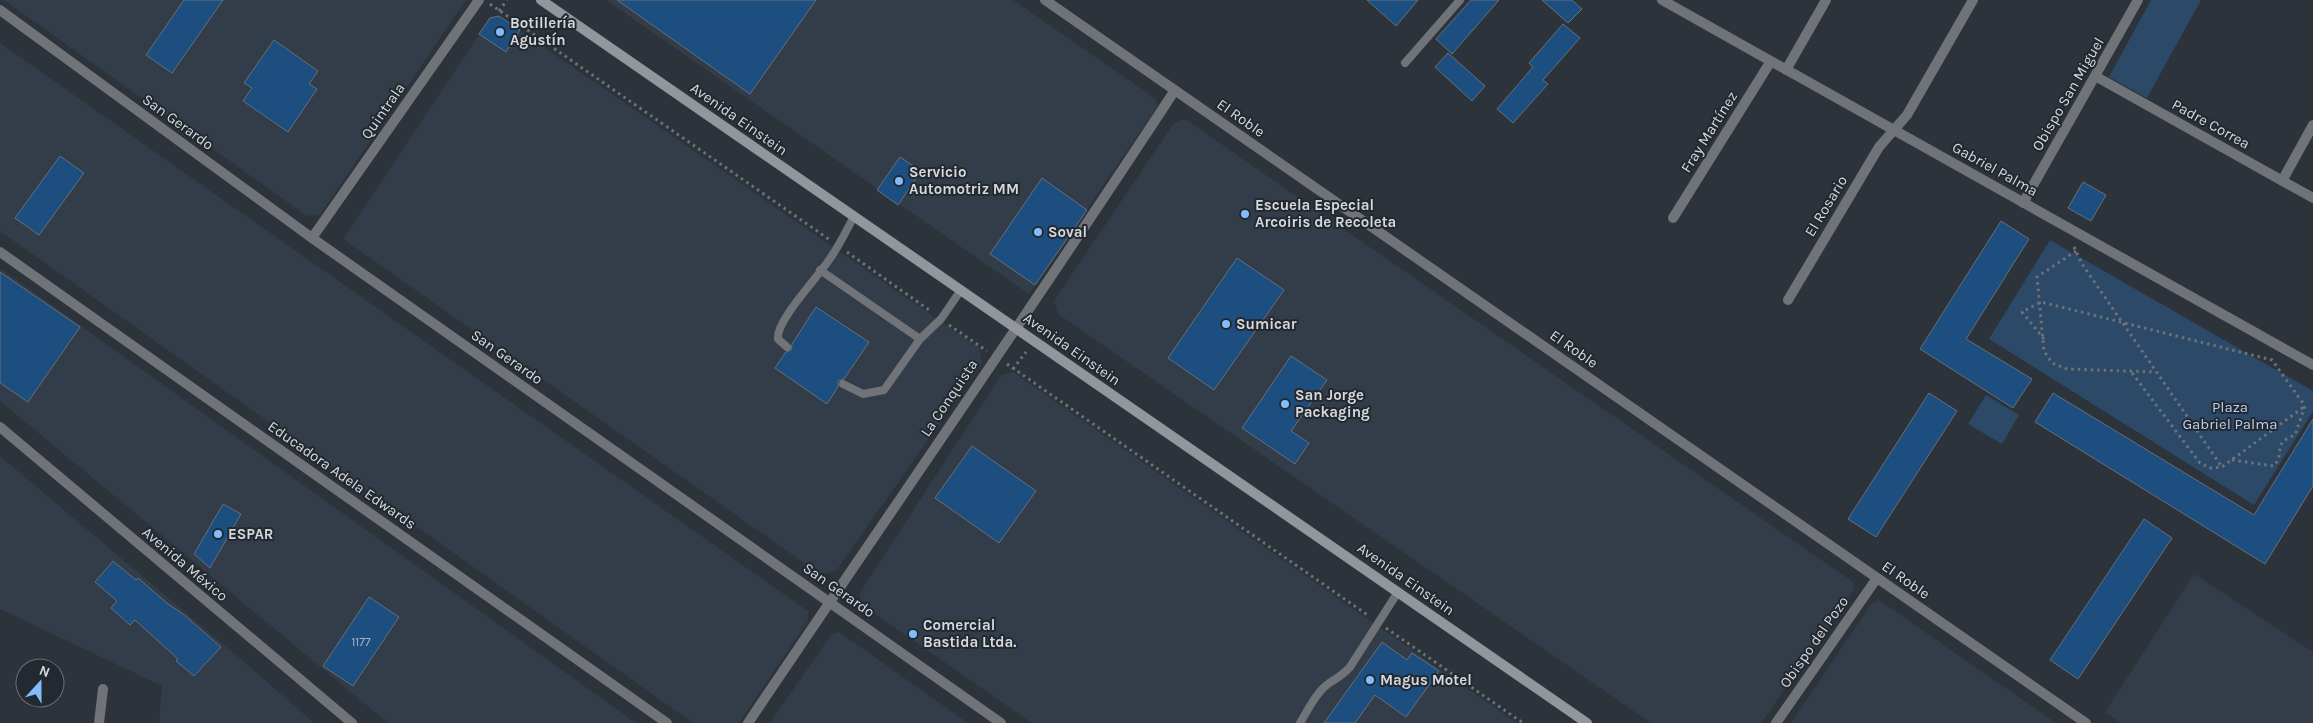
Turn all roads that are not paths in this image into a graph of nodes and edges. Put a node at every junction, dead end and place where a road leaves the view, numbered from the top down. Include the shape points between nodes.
1 (481, 0) edge
2 (541, 0) edge
3 (1045, 0) edge
4 (1460, 0) edge
5 (1662, 0) edge
6 (1826, 0) edge
7 (1973, 0) edge
8 (2138, 0) edge
9 (0, 10) edge
10 (1771, 61) junction
11 (1405, 63) dead end
12 (1786, 70) junction
13 (2095, 76) junction
14 (1175, 90) junction
15 (2313, 125) edge
16 (1894, 130) junction
17 (2282, 181) junction
18 (2313, 198) edge
19 (2023, 202) junction
20 (854, 216) junction
21 (1673, 218) dead end
22 (312, 238) junction
23 (0, 252) edge
24 (820, 270) junction
25 (961, 290) junction
26 (1788, 300) dead end
27 (1016, 328) junction
28 (920, 339) junction
29 (787, 347) dead end
30 (2313, 365) edge
31 (843, 384) dead end
32 (0, 427) edge
33 (1877, 578) junction
34 (1398, 592) junction
35 (830, 602) junction
36 (103, 689) dead end
37 (99, 723) edge
38 (352, 723) edge
39 (667, 723) edge
40 (748, 723) edge
41 (1002, 723) edge
42 (1300, 723) edge
43 (1587, 723) edge
44 (1776, 723) edge
45 (2086, 723) edge

1 - 22 street, Quintrala
2 - 20 main road, Avenida Einstein
3 - 14 street, El Roble
4 - 11 lane
5 - 10 street, Gabriel Palma
6 - 12 street
7 - 16 street, El Rosario via 1907,115
8 - 13 street, Obispo San Miguel
9 - 22 street, San Gerardo
10 - 12 street, Gabriel Palma
10 - 21 street, Fray Martínez
12 - 16 street, Gabriel Palma
13 - 17 street, Padre Correa
13 - 19 street, Obispo San Miguel
14 - 27 street, La Conquista
14 - 33 street, El Roble
15 - 17 street
16 - 19 street, Gabriel Palma
16 - 26 street, El Rosario via 1879,147
17 - 18 street, Padre Correa
19 - 30 street, Gabriel Palma
20 - 24 lane
20 - 25 main road, Avenida Einstein
22 - 35 street, San Gerardo
23 - 39 street, Educadora Adela Edwards
24 - 28 lane
24 - 29 lane via 780,326 778,339
25 - 27 main road, Avenida Einstein
25 - 28 lane via 941,319
27 - 34 main road, Avenida Einstein
27 - 35 street, La Conquista
28 - 31 lane via 884,390 863,394
32 - 38 street, Avenida México
33 - 44 street, Obispo del Pozo
33 - 45 street, El Roble
34 - 42 lane via 1350,667 1341,678 1319,693
34 - 43 main road, Avenida Einstein
35 - 40 street, La Conquista
35 - 41 street, San Gerardo
36 - 37 street

